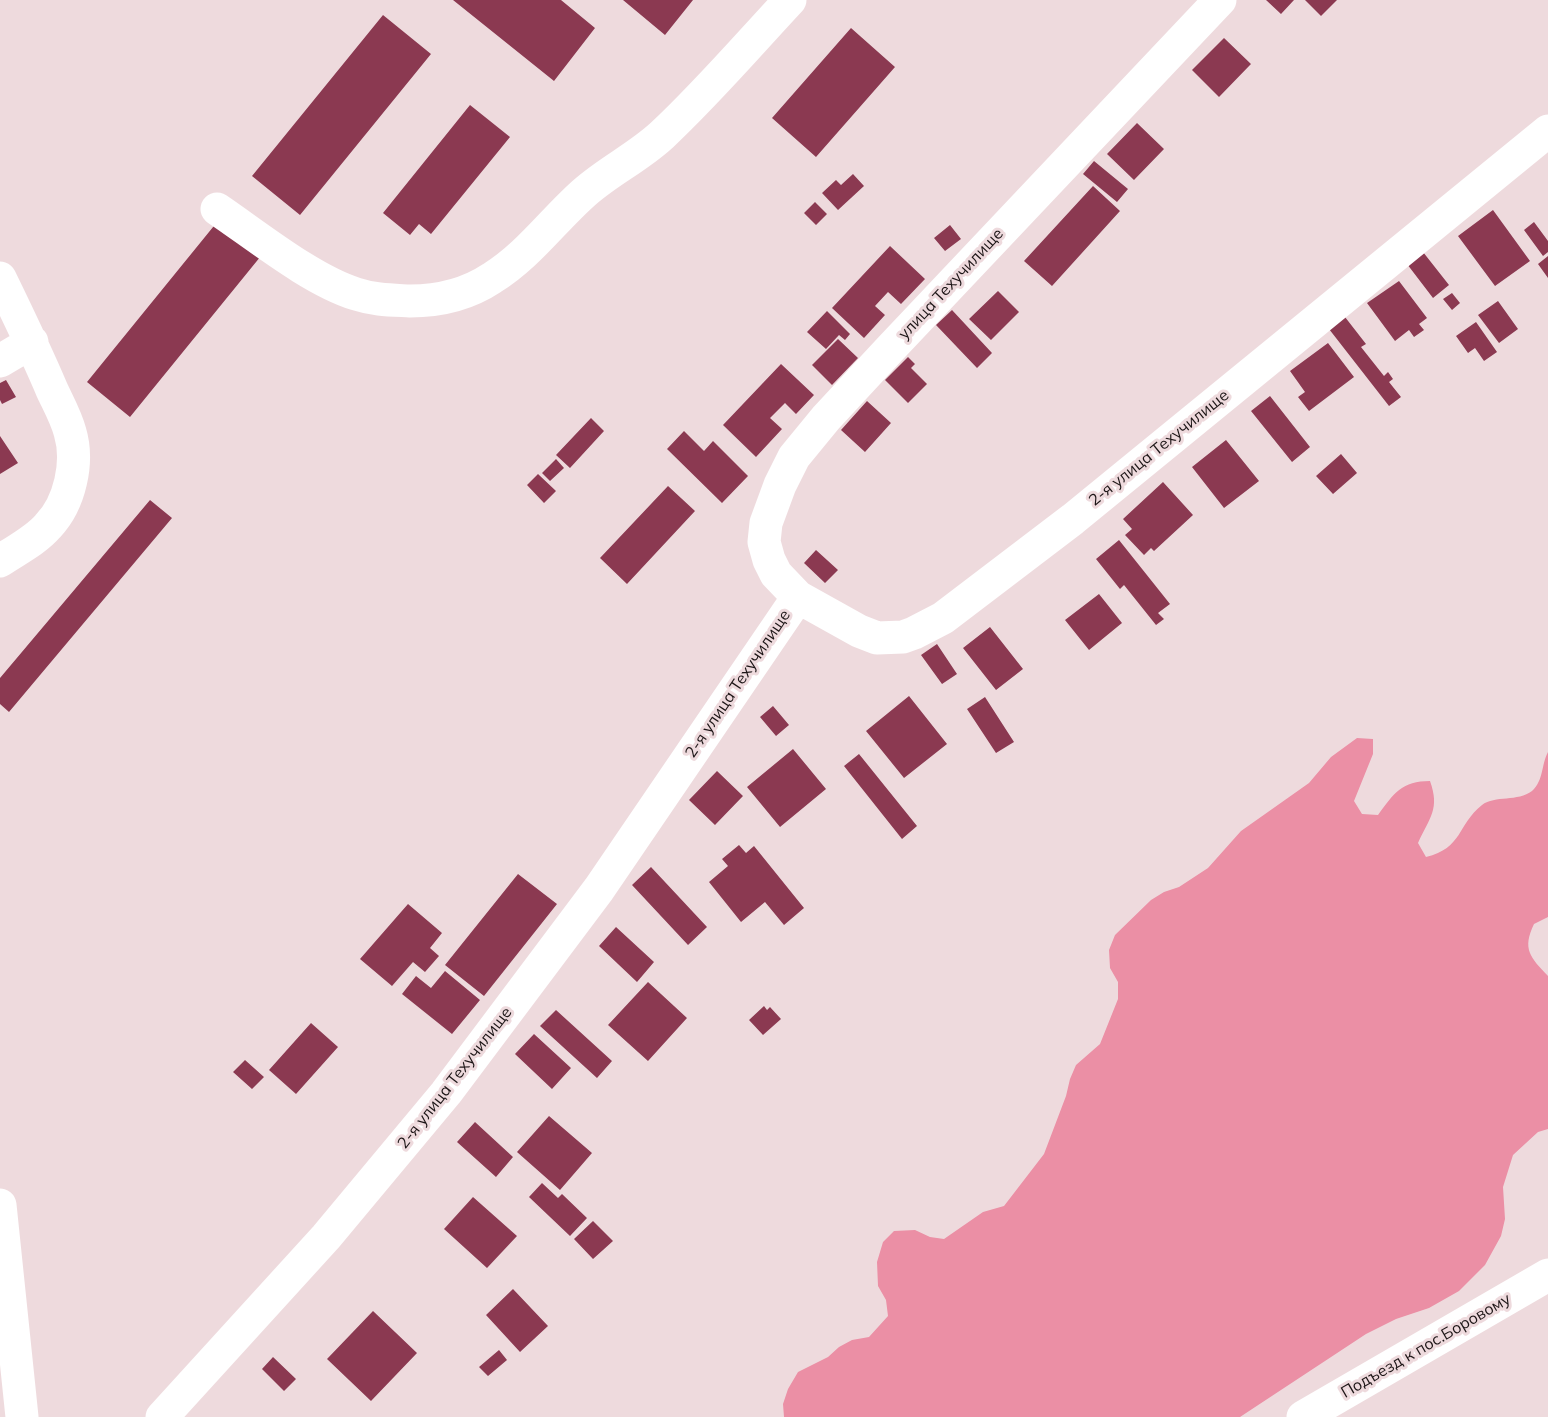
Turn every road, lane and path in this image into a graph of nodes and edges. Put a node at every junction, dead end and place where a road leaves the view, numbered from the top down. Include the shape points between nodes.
1 (790, 0) edge
2 (1220, 0) edge
3 (1548, 131) edge
4 (216, 209) dead end
5 (0, 278) edge
6 (32, 342) junction
7 (0, 361) edge
8 (0, 561) edge
9 (798, 597) junction
10 (0, 1205) edge
11 (1548, 1275) edge
12 (22, 1417) edge
13 (162, 1417) edge
14 (1303, 1417) edge

1 - 4 street via 662,135 605,175 492,278 456,294 430,301 383,300 355,294 316,276
2 - 9 street, улица Техучилище via 826,418 794,457 766,523 764,542 776,574
3 - 9 street, 2-я улица Техучилище via 1073,519 943,618 903,637 877,638
5 - 6 street
6 - 7 street
6 - 8 street via 70,432 72,468 69,487 48,526
9 - 13 street, 2-я улица Техучилище via 599,889 446,1093 326,1237
10 - 12 street
11 - 14 street, Подъезд к пос.Боровому

